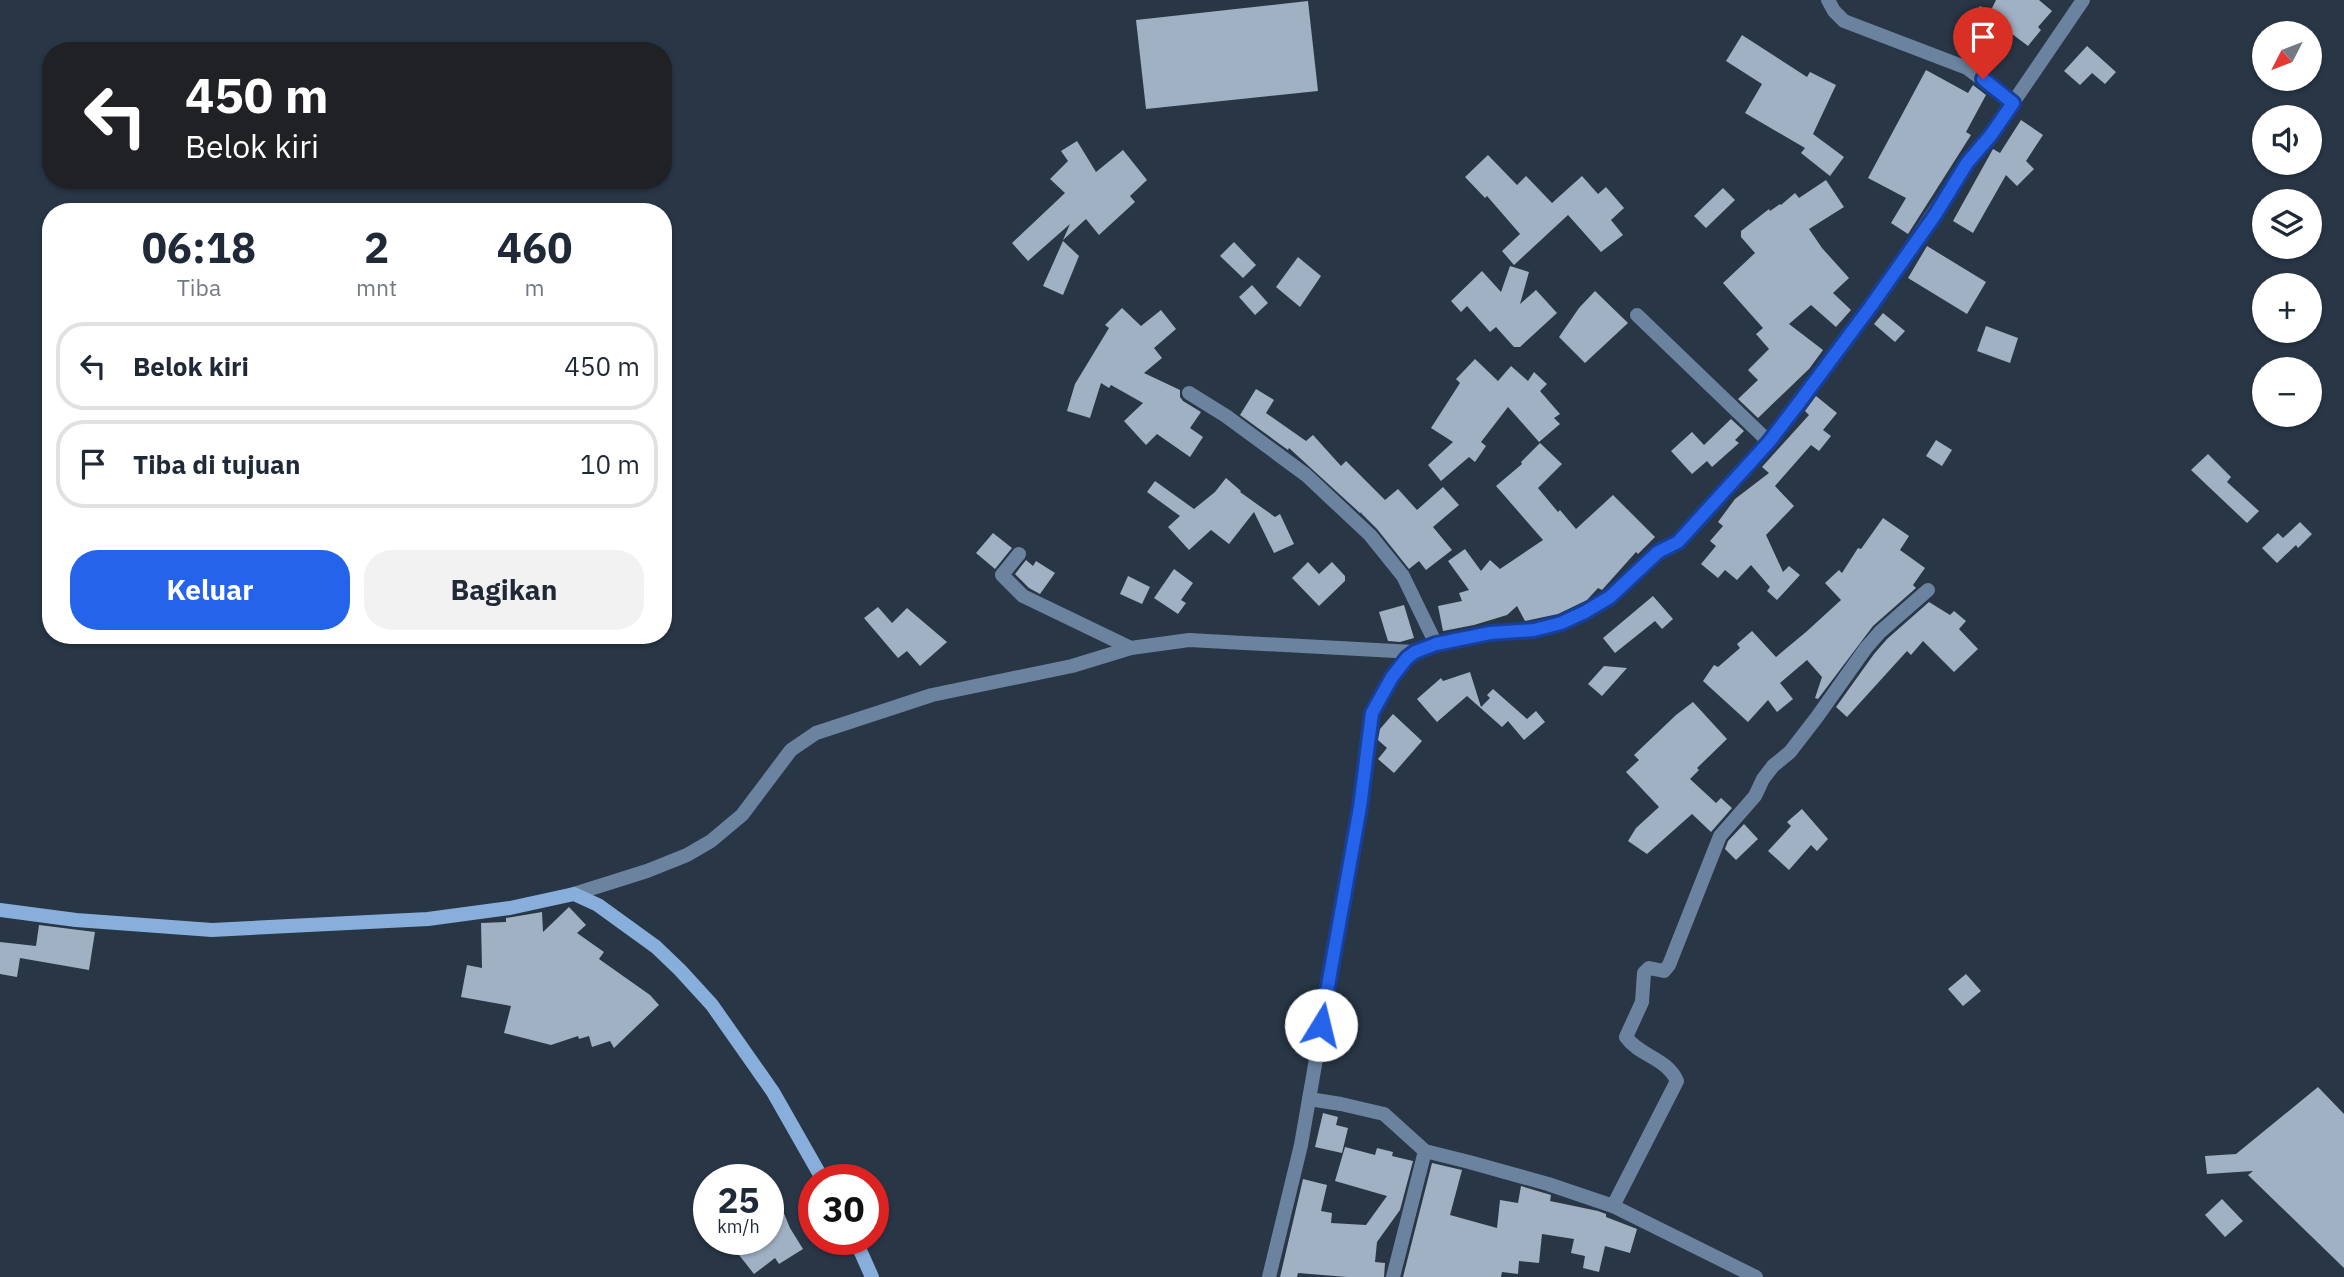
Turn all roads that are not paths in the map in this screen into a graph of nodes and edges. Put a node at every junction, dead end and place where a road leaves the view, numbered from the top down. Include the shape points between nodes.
1 (1828, 0) edge
2 (2083, 0) edge
3 (2013, 103) junction
4 (1637, 315) dead end
5 (1189, 393) dead end
6 (1769, 442) junction
7 (1019, 554) dead end
8 (1928, 590) dead end
9 (1436, 644) junction
10 (1131, 648) junction
11 (1415, 652) junction
12 (574, 894) junction
13 (0, 910) edge
14 (1309, 1099) junction
15 (1424, 1151) junction
16 (814, 1164) edge
17 (1613, 1206) junction
18 (862, 1255) edge
19 (872, 1277) edge
20 (1269, 1277) edge
21 (1393, 1277) edge
22 (1756, 1277) edge

1 - 3 street via 1844,21 1967,68
2 - 3 street
3 - 6 street
4 - 6 street
5 - 9 street via 1306,475 1370,535 1403,576
6 - 9 street via 1678,542 1658,552 1598,604 1561,623 1534,630
7 - 10 street via 1002,575 1023,596
8 - 17 street via 1866,648 1790,752 1773,766 1755,796 1720,836 1669,965 1664,971 1649,968 1644,973 1642,1002 1626,1037 1632,1046 1672,1071 1677,1081
9 - 11 street
10 - 11 street via 1189,640
10 - 12 street via 1072,666 932,695 816,733 792,750 742,815 711,841 648,871
11 - 14 street via 1385,686 1372,713
12 - 13 street via 428,919 212,930
12 - 16 street via 598,905 656,947 712,1006 773,1092
14 - 15 street via 1384,1114
14 - 20 street
15 - 17 street
15 - 21 street
17 - 22 street
18 - 19 street

